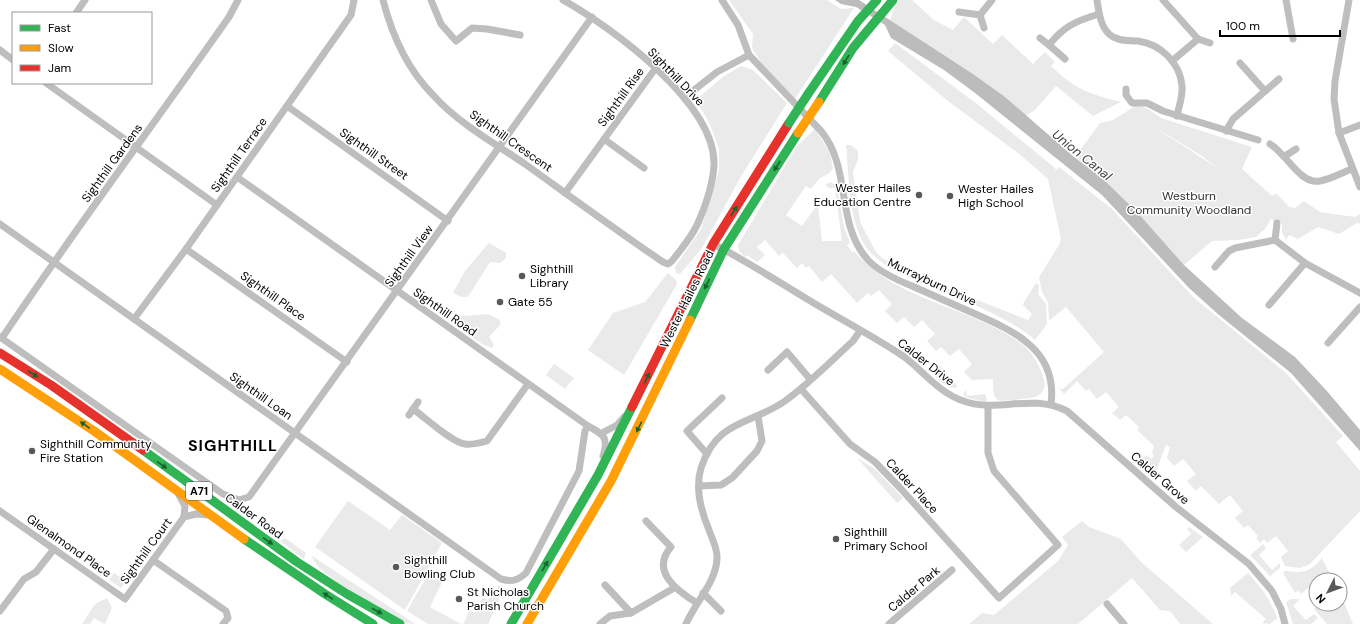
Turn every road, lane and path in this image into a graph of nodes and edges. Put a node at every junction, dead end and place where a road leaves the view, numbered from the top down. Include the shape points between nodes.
1 (85, 0) edge
2 (238, 0) edge
3 (354, 0) edge
4 (382, 0) edge
5 (431, 0) edge
6 (563, 0) edge
7 (722, 0) edge
8 (877, 0) edge
9 (893, 0) edge
10 (992, 0) edge
11 (1096, 0) edge
12 (1163, 0) edge
13 (1286, 0) edge
14 (1349, 0) edge
15 (77, 12) edge
16 (959, 12) dead end
17 (1099, 14) junction
18 (980, 15) junction
19 (592, 17) junction
20 (984, 28) dead end
21 (520, 35) dead end
22 (1040, 38) dead end
23 (1198, 39) junction
24 (1293, 39) dead end
25 (1210, 43) dead end
26 (1049, 45) junction
27 (0, 50) edge
28 (750, 56) junction
29 (12, 59) edge
30 (1065, 59) dead end
31 (1172, 60) junction
32 (1240, 63) dead end
33 (655, 69) junction
34 (1279, 79) dead end
35 (47, 84) edge
36 (1126, 89) dead end
37 (1265, 91) junction
38 (684, 98) junction
39 (287, 106) junction
40 (1177, 116) junction
41 (1360, 125) edge
42 (1226, 131) junction
43 (1339, 133) junction
44 (604, 139) junction
45 (1258, 140) dead end
46 (1270, 144) dead end
47 (137, 147) junction
48 (500, 147) junction
49 (1296, 149) dead end
50 (1285, 156) junction
51 (644, 168) dead end
52 (1352, 170) junction
53 (237, 177) junction
54 (1360, 187) edge
55 (565, 193) junction
56 (217, 205) junction
57 (448, 221) junction
58 (0, 224) edge
59 (1277, 224) dead end
60 (1275, 240) junction
61 (713, 244) junction
62 (186, 249) junction
63 (724, 249) junction
64 (54, 263) junction
65 (1304, 263) junction
66 (668, 264) joint
67 (1215, 268) dead end
68 (397, 292) junction
69 (1360, 293) edge
70 (1269, 305) dead end
71 (1360, 307) edge
72 (134, 319) junction
73 (860, 331) junction
74 (1, 338) edge
75 (1328, 343) dead end
76 (0, 354) edge
77 (347, 362) junction
78 (0, 369) edge
79 (768, 370) dead end
80 (810, 379) junction
81 (528, 384) junction
82 (801, 389) junction
83 (722, 398) dead end
84 (418, 402) dead end
85 (636, 402) junction
86 (1051, 404) junction
87 (988, 406) junction
88 (758, 416) junction
89 (588, 426) junction
90 (602, 433) junction
91 (296, 434) junction
92 (707, 454) junction
93 (598, 475) junction
94 (699, 486) junction
95 (178, 493) junction
96 (239, 500) joint
97 (0, 511) edge
98 (211, 515) junction
99 (184, 517) junction
100 (646, 521) dead end
101 (54, 549) junction
102 (153, 560) junction
103 (952, 570) dead end
104 (605, 585) dead end
105 (674, 588) junction
106 (703, 592) junction
107 (125, 599) joint
108 (697, 603) junction
109 (1107, 604) dead end
110 (721, 610) dead end
111 (0, 611) edge
112 (631, 613) junction
113 (223, 624) edge
114 (374, 624) edge
115 (400, 624) edge
116 (511, 624) edge
117 (527, 624) edge
118 (600, 624) edge
119 (686, 624) edge
120 (889, 624) edge
121 (1124, 624) edge
122 (1285, 624) edge

1 - 15 street
2 - 47 street, Sighthill Gardens via 225,23
3 - 39 street, Sighthill Terrace via 351,15
4 - 48 street, Sighthill Crescent via 394,36 417,76 443,105
5 - 21 street via 441,24 456,41 472,28
6 - 19 street, Sighthill Drive
7 - 28 street, Murrayburn Drive via 738,25
61 -> 8 main road, Wester Hailes Road, bridge via 808,94 858,21
9 -> 63 main road, Wester Hailes Road, bridge via 853,48
10 - 18 street
11 - 17 street
12 - 23 street
13 - 24 street
14 - 43 street via 1335,81 1334,100
16 - 18 street
17 - 26 street via 1070,24
17 - 31 street via 1110,35 1125,41 1152,44 1164,51
18 - 20 street
19 - 33 street, Sighthill Drive via 640,54
19 - 48 street, Sighthill View
22 - 26 street
23 - 25 street
23 - 31 street
26 - 30 street
27 - 29 street
28 - 38 street via 717,72
28 - 86 street, Murrayburn Drive via 821,131 830,144 840,174 850,228 861,252 889,275 997,323 1025,340 1044,365 1051,392
31 - 40 street via 1182,85
32 - 37 street
33 - 38 street, Sighthill Drive
33 - 44 street, Sighthill Rise
34 - 37 street
35 - 47 street
36 - 40 street via 1126,95 1132,103 1146,103
37 - 42 street via 1232,120
38 - 66 street, Sighthill Drive via 704,126 712,147 714,165 698,224
39 - 53 street, Sighthill Terrace
39 - 57 street, Sighthill Street
40 - 42 street
41 - 43 street
42 - 45 street
43 - 52 street
44 - 51 street, Sighthill Rise
44 - 55 street, Sighthill Rise
46 - 50 street
47 - 56 street
47 - 64 street, Sighthill Gardens
48 - 55 street, Sighthill Crescent
48 - 57 street, Sighthill View
49 - 50 street
50 - 52 street via 1302,177 1308,180 1318,182
52 - 54 street
53 - 56 street, Sighthill Terrace
53 - 68 street, Sighthill Road
55 - 66 street, Sighthill Crescent
56 - 62 street, Sighthill Terrace
57 - 68 street, Sighthill View
58 - 64 street, Sighthill Loan
59 - 60 street
60 - 65 street
60 - 67 street via 1235,248 1221,256
61 - 63 street, Calder Drive
85 -> 61 main road, Wester Hailes Road
62 - 72 street, Sighthill Terrace
62 - 77 street, Sighthill Place
63 - 73 street, Calder Drive
63 -> 117 main road, Wester Hailes Road via 611,481
64 - 72 street, Sighthill Loan
64 - 74 street, Sighthill Gardens
65 - 69 street
65 - 70 street
68 - 77 street, Sighthill View
68 - 81 street, Sighthill Road
71 - 75 street
72 - 91 street, Sighthill Loan
73 - 80 street via 853,341
73 - 87 street, Calder Drive via 902,356 930,381 952,396 969,403
74 - 96 street, Calder Road via 223,494
76 -> 115 main road, Calder Road / A71 via 58,391 321,578
77 - 91 street, Sighthill View
95 -> 78 main road, Calder Road / A71 via 53,403
79 - 80 street via 787,352
80 - 82 street
81 - 84 street via 487,441 474,444 464,444 452,438 411,412
81 - 89 street, Sighthill Road
82 - 87 street, Calder Place via 850,444 875,462 999,598 1058,545 994,471 988,452
82 - 88 street via 770,411
83 - 92 street via 687,431
85 - 90 street via 616,425
85 - 93 main road, Wester Hailes Road
86 - 87 street, Calder Grove via 1028,402
86 - 122 street, Calder Grove via 1076,417 1176,507 1249,564 1272,591
88 - 92 street via 725,431
88 - 94 street via 762,441 757,451 732,478 721,485
89 - 90 street, Sighthill Road
89 - 91 street, Sighthill Loan via 579,471 526,573 511,581 501,578
90 - 93 street via 606,448
91 - 96 street, Sighthill View via 253,494
92 - 94 street via 700,469
116 -> 93 main road, Wester Hailes Road
94 - 106 street via 702,510 717,557 716,569
95 - 98 main road, Calder Road / A71
95 - 99 street, Sighthill Court via 185,506
97 - 101 street, Glenalmond Place
98 - 99 street, Sighthill Court via 196,514
114 -> 98 main road, Calder Road / A71 via 305,582
99 - 102 street, Sighthill Court
100 - 105 street via 671,547 664,555 663,565
101 - 107 street, Glenalmond Place
101 - 111 street via 36,572 24,579
102 - 107 street, Sighthill Court
102 - 113 street via 226,611 228,618
103 - 120 street, Calder Park
104 - 112 street
105 - 108 street
105 - 112 street
106 - 108 street
106 - 110 street
108 - 119 street
109 - 121 street
112 - 118 street via 610,616

